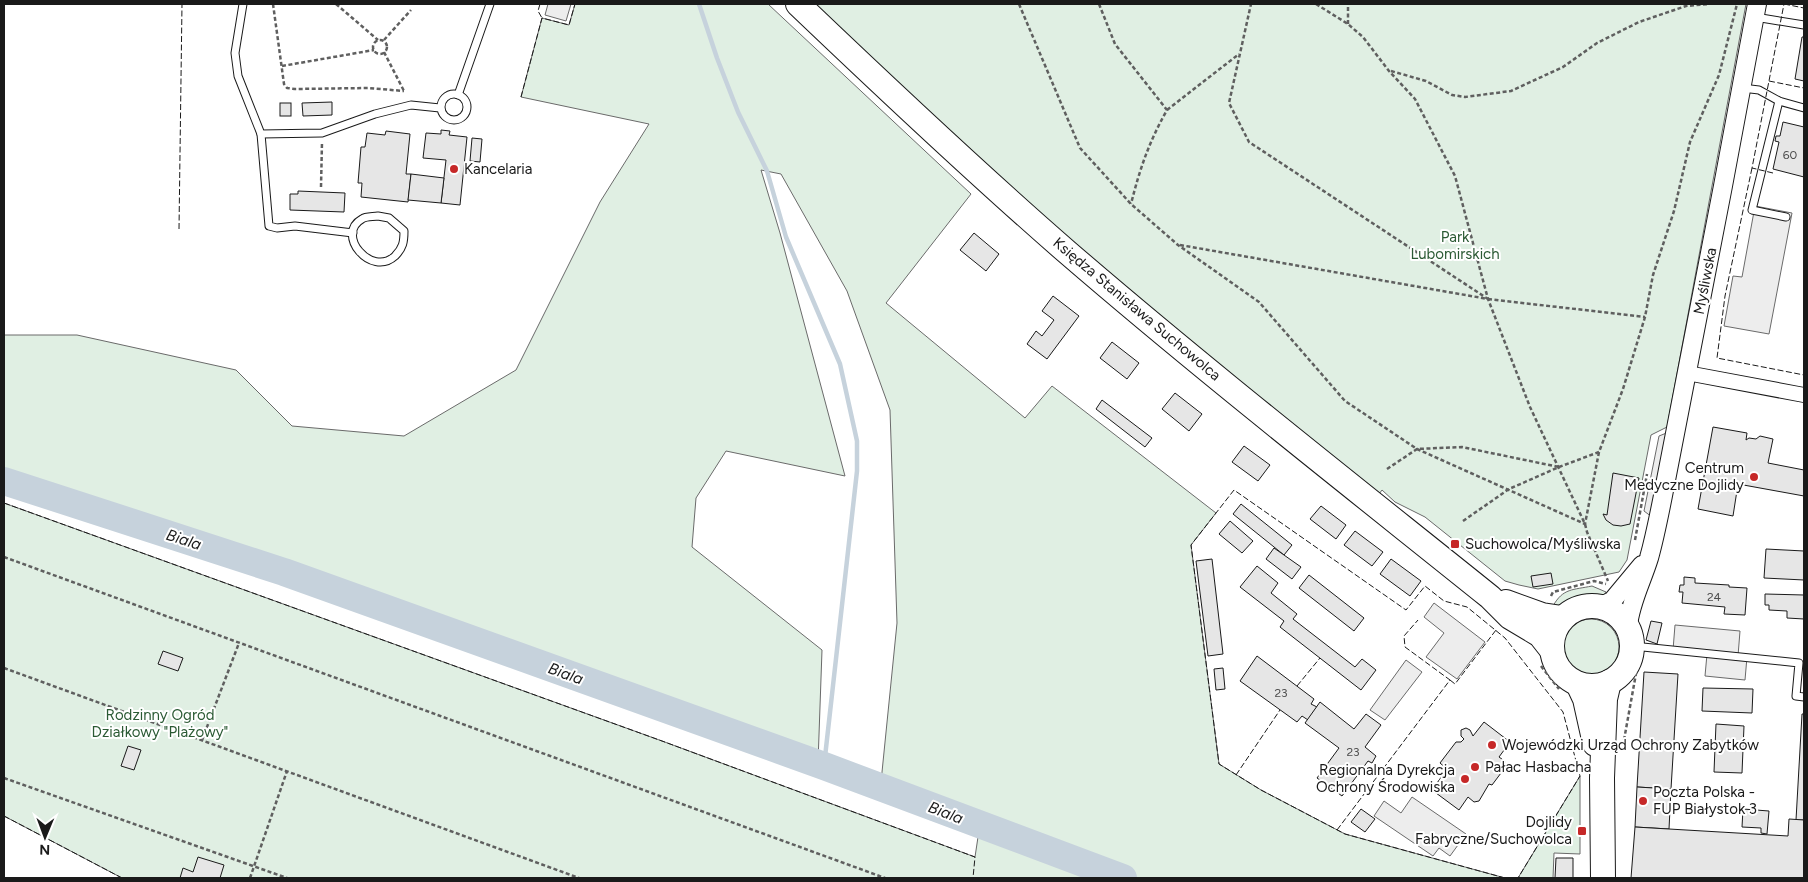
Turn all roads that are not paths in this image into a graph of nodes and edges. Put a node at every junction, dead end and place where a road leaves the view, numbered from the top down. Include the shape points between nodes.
1 (243, 4) edge
2 (490, 4) edge
3 (798, 4) edge
4 (1756, 10) edge
5 (1804, 25) edge
6 (1742, 88) junction
7 (458, 95) junction
8 (1780, 101) junction
9 (440, 108) junction
10 (1804, 108) edge
11 (261, 134) junction
12 (1786, 216) dead end
13 (353, 233) junction
14 (1687, 372) junction
15 (1804, 395) edge
16 (1649, 557) junction
17 (1490, 597) junction
18 (1601, 606) junction
19 (1562, 618) junction
20 (1634, 640) junction
21 (1551, 649) junction
22 (1609, 682) junction
23 (1578, 684) junction
24 (1804, 697) edge
25 (1602, 778) junction
26 (1603, 878) edge

1 - 11 lane via 235,53 238,76
2 - 7 lane
3 - 17 highway, Księdza Stanisława Suchowolca via 923,124 1068,253
4 - 5 lane
4 - 6 street, Myśliwska
6 - 8 lane via 1759,90
6 - 14 street, Myśliwska
7 - 9 lane via 447,96
7 - 9 lane via 466,105 462,118 448,119
8 - 10 lane
8 - 12 lane via 1752,210
9 - 11 lane via 411,106 375,114 322,134
11 - 13 lane via 269,226
13 - 13 lane via 358,252 369,260 382,262 392,258 404,242 404,231 389,218 378,216 363,218 355,225
14 - 15 street
14 - 16 street, Myśliwska
16 - 18 street, Myśliwska via 1616,597
16 - 20 street, Myśliwska via 1631,606
17 - 19 highway, Księdza Stanisława Suchowolca via 1542,615
17 - 21 highway, Księdza Stanisława Suchowolca via 1510,617 1540,635
18 - 19 highway via 1577,608
18 - 20 highway via 1621,617
19 - 21 highway via 1554,632
20 - 22 highway via 1628,664
20 - 24 lane via 1799,663 1796,696
21 - 23 highway via 1560,671
22 - 23 highway via 1593,686
22 - 25 highway
23 - 25 highway via 1585,699
25 - 26 highway

